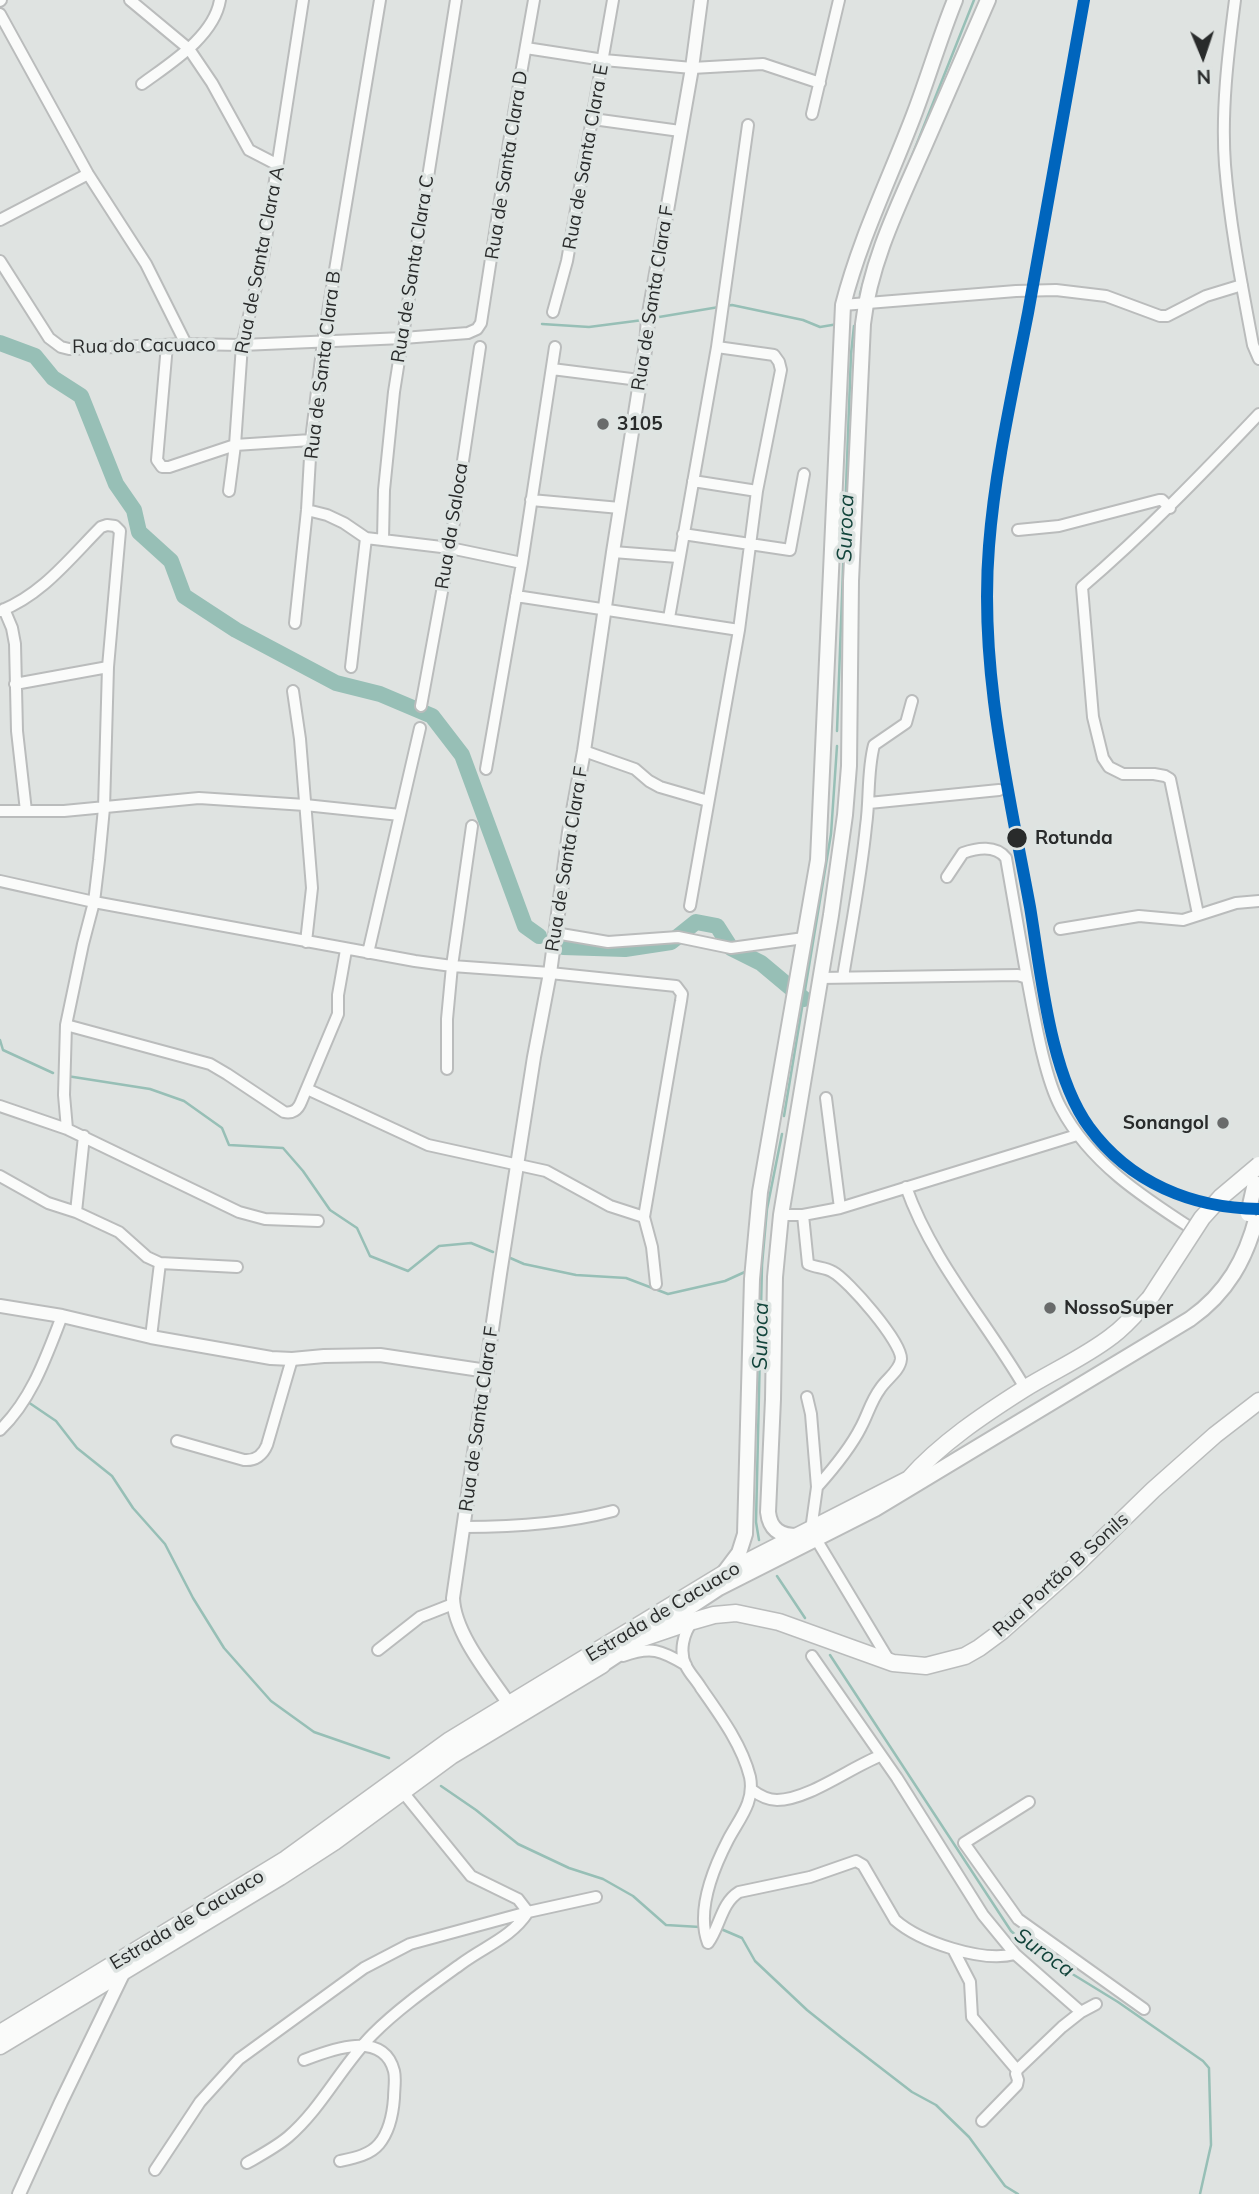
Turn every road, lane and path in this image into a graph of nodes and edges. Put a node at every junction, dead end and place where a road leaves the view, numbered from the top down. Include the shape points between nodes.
1 (130, 0) edge
2 (220, 0) edge
3 (303, 0) edge
4 (380, 0) edge
5 (456, 0) edge
6 (534, 0) edge
7 (613, 0) edge
8 (701, 0) edge
9 (839, 0) edge
10 (955, 0) edge
11 (988, 0) edge
12 (1235, 0) edge
13 (145, 6) edge
14 (0, 14) edge
15 (526, 48) junction
16 (189, 49) junction
17 (604, 60) junction
18 (692, 68) junction
19 (820, 83) junction
20 (142, 84) dead end
21 (812, 114) dead end
22 (593, 119) junction
23 (748, 125) dead end
24 (680, 131) junction
25 (278, 165) junction
26 (88, 174) junction
27 (0, 220) edge
28 (0, 261) edge
29 (1242, 285) junction
30 (865, 304) junction
31 (843, 305) junction
32 (553, 312) dead end
33 (477, 329) joint
34 (402, 338) junction
35 (323, 342) junction
36 (186, 344) junction
37 (167, 345) junction
38 (242, 345) junction
39 (717, 346) junction
40 (480, 347) dead end
41 (555, 347) dead end
42 (1259, 359) edge
43 (552, 369) junction
44 (639, 380) junction
45 (1259, 414) edge
46 (311, 440) junction
47 (235, 445) junction
48 (804, 474) dead end
49 (693, 481) junction
50 (229, 491) dead end
51 (757, 491) junction
52 (531, 499) junction
53 (620, 508) junction
54 (1170, 508) junction
55 (307, 510) junction
56 (1018, 530) dead end
57 (683, 534) junction
58 (366, 538) junction
59 (383, 540) junction
60 (750, 545) junction
61 (450, 548) junction
62 (613, 552) junction
63 (678, 557) junction
64 (522, 563) junction
65 (516, 596) junction
66 (605, 609) junction
67 (2, 610) edge
68 (669, 618) junction
69 (295, 624) dead end
70 (739, 630) junction
71 (108, 667) junction
72 (351, 667) dead end
73 (15, 684) junction
74 (293, 691) dead end
75 (912, 701) dead end
76 (421, 706) dead end
77 (420, 728) dead end
78 (825, 736) junction
79 (849, 736) junction
80 (584, 751) junction
81 (486, 769) dead end
82 (999, 790) dead end
83 (708, 801) junction
84 (869, 803) junction
85 (305, 805) junction
86 (104, 808) junction
87 (0, 811) edge
88 (26, 811) junction
89 (400, 815) junction
90 (472, 826) dead end
91 (947, 877) dead end
92 (0, 881) edge
93 (1259, 901) edge
94 (94, 902) junction
95 (690, 905) dead end
96 (1198, 914) junction
97 (1060, 929) dead end
98 (555, 933) junction
99 (804, 939) junction
100 (306, 942) junction
101 (346, 950) junction
102 (369, 953) junction
103 (452, 966) junction
104 (550, 973) junction
105 (843, 977) junction
106 (820, 978) junction
107 (1027, 978) junction
108 (66, 1025) junction
109 (447, 1069) dead end
110 (307, 1089) junction
111 (826, 1098) dead end
112 (0, 1106) edge
113 (772, 1122) junction
114 (795, 1126) junction
115 (67, 1129) junction
116 (1077, 1135) junction
117 (84, 1136) junction
118 (1259, 1152) edge
119 (519, 1165) junction
120 (1259, 1165) edge
121 (0, 1176) edge
122 (906, 1187) junction
123 (840, 1208) junction
124 (76, 1212) junction
125 (1255, 1212) edge
126 (781, 1215) junction
127 (803, 1215) junction
128 (644, 1217) junction
129 (318, 1221) dead end
130 (1194, 1230) junction
131 (160, 1263) junction
132 (237, 1267) dead end
133 (656, 1284) dead end
134 (0, 1306) edge
135 (62, 1316) junction
136 (151, 1337) junction
137 (292, 1359) junction
138 (487, 1371) junction
139 (1024, 1388) junction
140 (807, 1397) dead end
141 (1259, 1401) edge
142 (0, 1430) edge
143 (177, 1441) dead end
144 (909, 1479) junction
145 (817, 1487) junction
146 (613, 1511) dead end
147 (464, 1527) junction
148 (808, 1535) junction
149 (758, 1562) junction
150 (723, 1574) junction
151 (453, 1604) junction
152 (693, 1621) junction
153 (640, 1639) junction
154 (832, 1641) joint
155 (378, 1650) dead end
156 (812, 1656) dead end
157 (890, 1662) junction
158 (602, 1665) junction
159 (685, 1665) junction
160 (509, 1704) junction
161 (880, 1756) junction
162 (752, 1790) junction
163 (402, 1791) junction
164 (1029, 1802) dead end
165 (596, 1896) dead end
166 (528, 1912) junction
167 (953, 1949) junction
168 (1016, 1954) junction
169 (124, 1972) junction
170 (1096, 2004) dead end
171 (1144, 2009) dead end
172 (1081, 2012) junction
173 (0, 2034) edge
174 (0, 2046) edge
175 (363, 2046) junction
176 (304, 2060) dead end
177 (1017, 2070) junction
178 (982, 2120) dead end
179 (341, 2161) dead end
180 (247, 2163) dead end
181 (155, 2170) dead end
182 (19, 2194) edge

1 - 13 street
2 - 16 street via 210,23
3 - 25 street, Rua de Santa Clara A
4 - 35 street, Rua de Santa Clara B
5 - 34 street, Rua de Santa Clara C
6 - 15 street, Rua de Santa Clara D
7 - 17 street, Rua de Santa Clara E
8 - 18 street, Rua de Santa Clara F
9 - 19 street
10 - 31 main road
11 - 30 main road via 892,223
12 - 29 street via 1226,80 1225,163
13 - 16 street
14 - 26 street
15 - 17 street
15 - 33 street, Rua de Santa Clara D
16 - 20 street
16 - 25 street via 246,147
17 - 18 street
17 - 22 street, Rua de Santa Clara E
18 - 19 street via 763,64
18 - 24 street, Rua de Santa Clara F
19 - 21 street
22 - 24 street
22 - 32 street, Rua de Santa Clara E
23 - 39 street
24 - 44 street, Rua de Santa Clara F
25 - 38 street, Rua de Santa Clara A
26 - 27 street
26 - 36 street via 146,264
28 - 37 street, Rua do Cacuaco via 41,327 61,347
29 - 30 street via 1206,296 1167,316 1105,296 1056,290
29 - 42 street
30 - 31 street
30 - 79 main road via 851,581
31 - 78 main road
33 - 34 street, Rua do Cacuaco
34 - 35 street, Rua do Cacuaco
34 - 59 street, Rua de Santa Clara C via 387,455
35 - 38 street, Rua do Cacuaco
35 - 46 street, Rua de Santa Clara B
36 - 37 street, Rua do Cacuaco
36 - 38 street, Rua do Cacuaco
37 - 47 street via 157,460 162,467 169,467
38 - 47 street, Rua de Santa Clara A
39 - 49 street
39 - 51 street via 774,355 779,362
40 - 61 street, Rua da Saloca
41 - 43 street
43 - 44 street
43 - 52 street
44 - 53 street, Rua de Santa Clara F
45 - 54 street
46 - 47 street
46 - 55 street, Rua de Santa Clara B
47 - 50 street, Rua de Santa Clara A
48 - 60 street via 790,550
49 - 51 street
49 - 57 street
51 - 60 street
52 - 53 street
52 - 64 street
53 - 62 street, Rua de Santa Clara F
54 - 56 street via 1159,500 1059,526
54 - 96 street via 1082,587 1093,717 1103,758 1123,774 1170,779
55 - 58 street via 336,519
55 - 69 street, Rua de Santa Clara B
57 - 60 street
57 - 63 street
58 - 59 street
58 - 72 street
59 - 61 street
60 - 70 street
61 - 64 street
61 - 76 street, Rua da Saloca
62 - 63 street
62 - 66 street, Rua de Santa Clara F
63 - 68 street
64 - 65 street
65 - 66 street
65 - 81 street
66 - 68 street
66 - 80 street, Rua de Santa Clara F
67 - 71 street via 45,584 101,527 115,526 120,540
67 - 73 street via 14,637
68 - 70 street
70 - 83 street
71 - 73 street
71 - 86 street
73 - 88 street
74 - 85 street
75 - 84 street via 906,723 874,745
77 - 89 street
78 - 79 main road
78 - 99 main road via 818,860
79 - 106 main road via 845,815
80 - 83 street via 635,769 660,787
80 - 98 street, Rua de Santa Clara F
82 - 84 street
83 - 95 street
84 - 105 street
85 - 86 street via 199,798
85 - 89 street
85 - 100 street via 312,888
86 - 88 street
86 - 94 street
87 - 88 street
89 - 102 street
90 - 103 street
91 - 107 street via 963,853 993,849 1006,858
92 - 94 street
93 - 96 street
94 - 100 street
94 - 108 street
96 - 97 street via 1183,920 1139,916
98 - 99 street via 608,942 678,937 730,948
98 - 104 street, Rua de Santa Clara F
99 - 113 main road
100 - 101 street
101 - 102 street
101 - 110 street via 338,1014
102 - 103 street
103 - 104 street
103 - 109 street
104 - 119 street, Rua de Santa Clara F
104 - 128 street via 676,986 682,994
105 - 106 street
105 - 107 street
106 - 114 main road
107 - 116 street via 1049,1075 1059,1106
108 - 110 street via 210,1064 284,1112 299,1107
108 - 115 street
110 - 119 street via 428,1145
111 - 123 street
112 - 115 street
113 - 114 main road
113 - 150 main road via 754,1251 745,1534 739,1553
114 - 126 main road
115 - 117 street
116 - 122 street
116 - 130 street via 1110,1171
117 - 124 street
117 - 129 street via 239,1212 265,1219
118 - 125 main road, Estrada de Cacuaco, bridge
119 - 128 street via 546,1171 610,1206
119 - 138 street, Rua de Santa Clara F
120 - 130 main road, bridge via 1221,1197
121 - 124 street via 48,1203
122 - 123 street
122 - 139 street via 942,1262
123 - 127 street
124 - 131 street via 119,1232
125 - 144 main road, Estrada de Cacuaco via 1226,1272 1185,1312
125 - 148 main road, Estrada de Cacuaco via 1238,1268 1203,1310 875,1509
126 - 127 street
126 - 148 main road via 774,1289 768,1513 778,1533
127 - 145 street via 808,1265 825,1268 846,1282 894,1340 902,1357 872,1401 856,1436
128 - 133 street
130 - 139 main road, bridge via 1130,1321 1112,1337
131 - 132 street
131 - 136 street
134 - 135 street
135 - 136 street
135 - 142 street via 26,1398
136 - 137 street
137 - 138 street via 380,1355
137 - 143 street via 267,1446 260,1456 244,1460
138 - 147 street, Rua de Santa Clara F
139 - 144 main road via 928,1458
140 - 145 street
141 - 157 main road, Rua Portão B Sonils via 1214,1435 1075,1566 979,1648 926,1666
144 - 148 main road, Estrada de Cacuaco
145 - 148 street
146 - 147 street via 555,1524
147 - 151 street, Rua de Santa Clara F
148 - 149 main road, Estrada de Cacuaco
148 - 157 street
149 - 150 main road, Estrada de Cacuaco
149 - 153 main road, Estrada de Cacuaco
150 - 160 main road, Estrada de Cacuaco
151 - 155 street via 421,1617
151 - 160 street, Rua de Santa Clara F via 472,1650
152 - 153 main road, Estrada de Cacuaco
152 - 154 main road, Estrada de Cacuaco via 736,1614 779,1622
152 - 159 street via 683,1642
153 - 158 main road, Estrada de Cacuaco
154 - 157 main road, Rua Portão B Sonils
156 - 161 street
158 - 159 street via 647,1650 666,1653
158 - 163 main road, Estrada de Cacuaco
159 - 162 street via 741,1753
160 - 173 main road, Estrada de Cacuaco via 450,1740 286,1859
161 - 162 street via 789,1799 762,1798
161 - 168 street via 983,1915
162 - 167 street via 709,1892 704,1922 708,1943 734,1895 856,1861 863,1865 895,1920 914,1934
163 - 166 street via 471,1875 518,1899
163 - 169 main road, Estrada de Cacuaco via 334,1842
164 - 171 street via 964,1843 1018,1919
165 - 166 street
166 - 175 street via 507,1936 454,1969
166 - 181 street via 410,1944 364,1968 239,2059 200,2102
167 - 168 street via 995,1957
167 - 177 street via 970,1982 972,2017
168 - 172 street
169 - 174 main road, Estrada de Cacuaco
169 - 182 street
170 - 172 street
172 - 177 street
175 - 176 street via 345,2046
175 - 179 street via 384,2054 394,2069 392,2114 379,2145
175 - 180 street via 288,2137
177 - 178 street via 1017,2085

